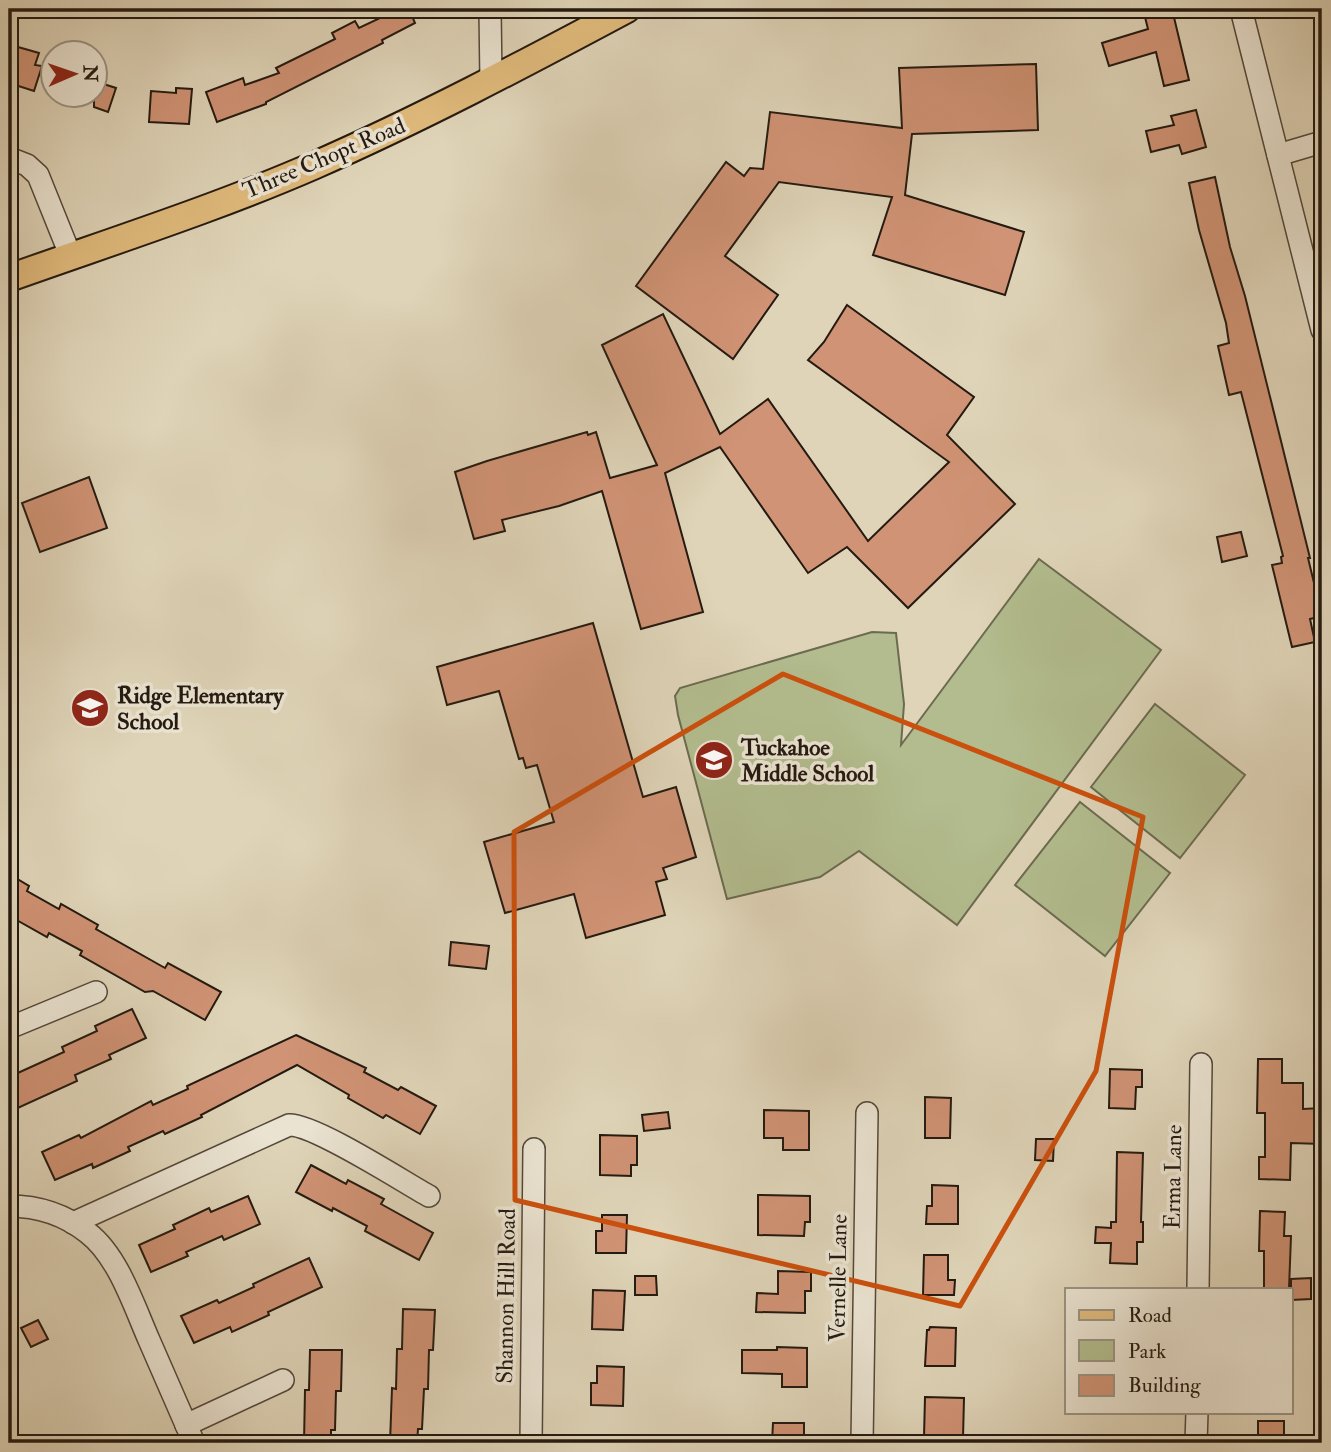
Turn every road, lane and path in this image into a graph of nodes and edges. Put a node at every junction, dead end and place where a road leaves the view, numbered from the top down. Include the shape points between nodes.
1 (490, 9) edge
2 (627, 9) edge
3 (1241, 9) edge
4 (491, 82) junction
5 (1322, 142) edge
6 (1278, 155) junction
7 (9, 158) edge
8 (71, 257) junction
9 (9, 278) edge
10 (1322, 330) edge
11 (96, 992) dead end
12 (9, 1028) edge
13 (1201, 1064) dead end
14 (867, 1113) dead end
15 (534, 1149) dead end
16 (429, 1196) dead end
17 (9, 1206) edge
18 (73, 1223) junction
19 (1198, 1288) edge
20 (283, 1380) dead end
21 (1197, 1414) edge
22 (190, 1434) edge
23 (531, 1443) edge
24 (862, 1443) edge
25 (1196, 1443) edge

1 - 4 street
2 - 4 main road, Three Chopt Road
3 - 6 street
4 - 8 main road, Three Chopt Road via 311,167
5 - 6 street
6 - 10 street
7 - 8 street via 38,175
8 - 9 main road, Three Chopt Road
11 - 12 street
13 - 19 street, Erma Lane
14 - 24 street, Vernelle Lane
15 - 23 street, Shannon Hill Road
16 - 18 street via 321,1135 289,1125
17 - 18 street via 41,1208
18 - 22 street via 104,1250 124,1283
20 - 22 street
21 - 25 street

